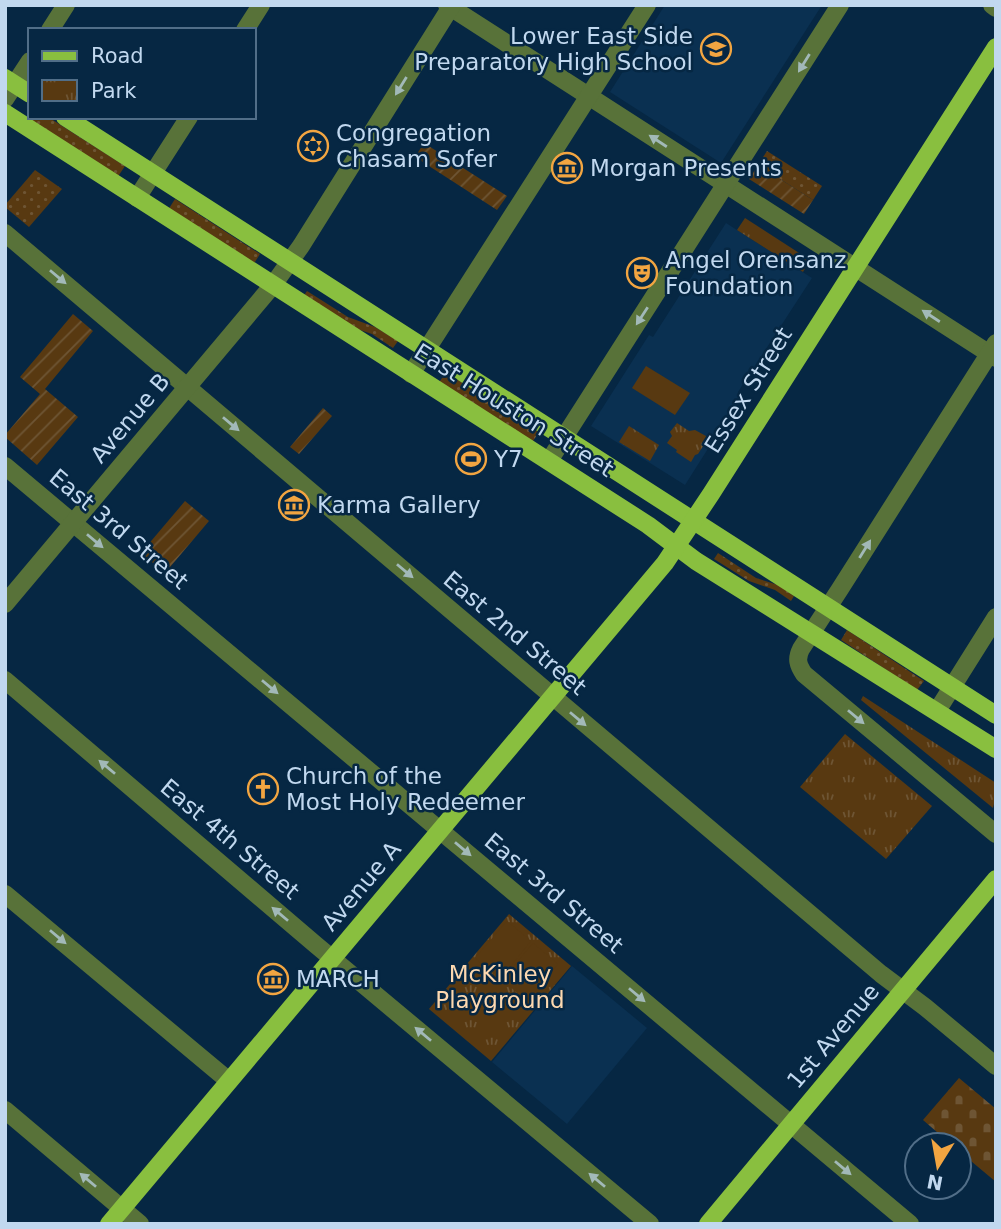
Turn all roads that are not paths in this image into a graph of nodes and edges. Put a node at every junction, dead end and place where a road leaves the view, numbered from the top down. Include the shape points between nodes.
1 (66, 5) edge
2 (261, 5) edge
3 (647, 5) edge
4 (840, 5) edge
5 (450, 6) edge
6 (51, 28) edge
7 (246, 28) edge
8 (996, 47) edge
9 (28, 64) edge
10 (14, 89) edge
11 (589, 97) junction
12 (5, 113) edge
13 (68, 119) edge
14 (188, 119) edge
15 (153, 174) junction
16 (726, 185) junction
17 (137, 198) junction
18 (5, 233) edge
19 (291, 261) junction
20 (856, 268) junction
21 (273, 285) junction
22 (428, 350) junction
23 (993, 351) edge
24 (411, 374) junction
25 (188, 387) junction
26 (565, 437) junction
27 (549, 461) junction
28 (5, 466) edge
29 (694, 520) junction
30 (74, 523) junction
31 (676, 546) junction
32 (5, 604) edge
33 (829, 607) junction
34 (996, 617) edge
35 (811, 633) junction
36 (5, 680) edge
37 (952, 687) junction
38 (552, 696) junction
39 (937, 711) junction
40 (996, 715) edge
41 (996, 749) edge
42 (440, 830) junction
43 (996, 834) edge
44 (996, 879) edge
45 (5, 894) edge
46 (332, 958) junction
47 (903, 990) junction
48 (996, 1066) edge
49 (229, 1081) junction
50 (5, 1110) edge
51 (791, 1124) junction
52 (122, 1208) junction
53 (109, 1224) edge
54 (140, 1224) edge
55 (650, 1224) edge
56 (708, 1224) edge
57 (910, 1224) edge

1 - 6 street
2 - 7 street
3 - 11 street
4 -> 16 street
5 - 11 street
5 -> 19 street, Avenue B
8 - 20 main road, Essex Street
9 - 10 street
16 -> 11 street
11 - 22 street
12 - 17 main road, East Houston Street
13 - 15 main road, East Houston Street
14 - 15 street
15 - 17 street
15 - 19 main road, East Houston Street
16 - 20 street
16 -> 26 street
17 - 21 main road, East Houston Street
18 -> 25 street, East 2nd Street
19 - 21 street, Avenue B
19 - 22 main road, East Houston Street
23 -> 20 street
20 - 29 main road, Essex Street
21 - 24 main road, East Houston Street
21 - 25 street, Avenue B
22 - 24 street
22 - 26 main road, East Houston Street
33 -> 23 street
24 - 27 main road, East Houston Street
25 - 30 street, Avenue B
25 -> 38 street, East 2nd Street
26 - 27 street
26 - 29 main road, East Houston Street
27 - 31 main road, East Houston Street
28 - 30 street, East 3rd Street
29 - 31 main road, Essex Street
29 - 33 main road, East Houston Street
30 - 32 street, Avenue B
30 -> 42 street, East 3rd Street
31 - 35 main road, East Houston Street
31 - 38 main road, Avenue A
33 - 35 street
33 - 37 main road, East Houston Street
34 - 37 street
35 - 39 main road, East Houston Street
35 -> 43 street via 797,657 804,674
46 -> 36 street, East 4th Street
37 - 39 street
37 - 40 main road, East Houston Street
38 - 42 main road, Avenue A
38 -> 47 street, East 2nd Street
39 - 41 main road, East Houston Street
42 - 46 main road, Avenue A
42 -> 51 street, East 3rd Street
44 - 47 main road, 1st Avenue
45 -> 49 street
46 - 49 main road, Avenue A
55 -> 46 street, East 4th Street
47 - 48 street, East 2nd Street
47 - 51 main road, 1st Avenue
49 - 52 main road, Avenue A
52 -> 50 street
51 - 56 main road, 1st Avenue
51 -> 57 street, East 3rd Street
52 - 53 main road, Avenue A
52 - 54 street

